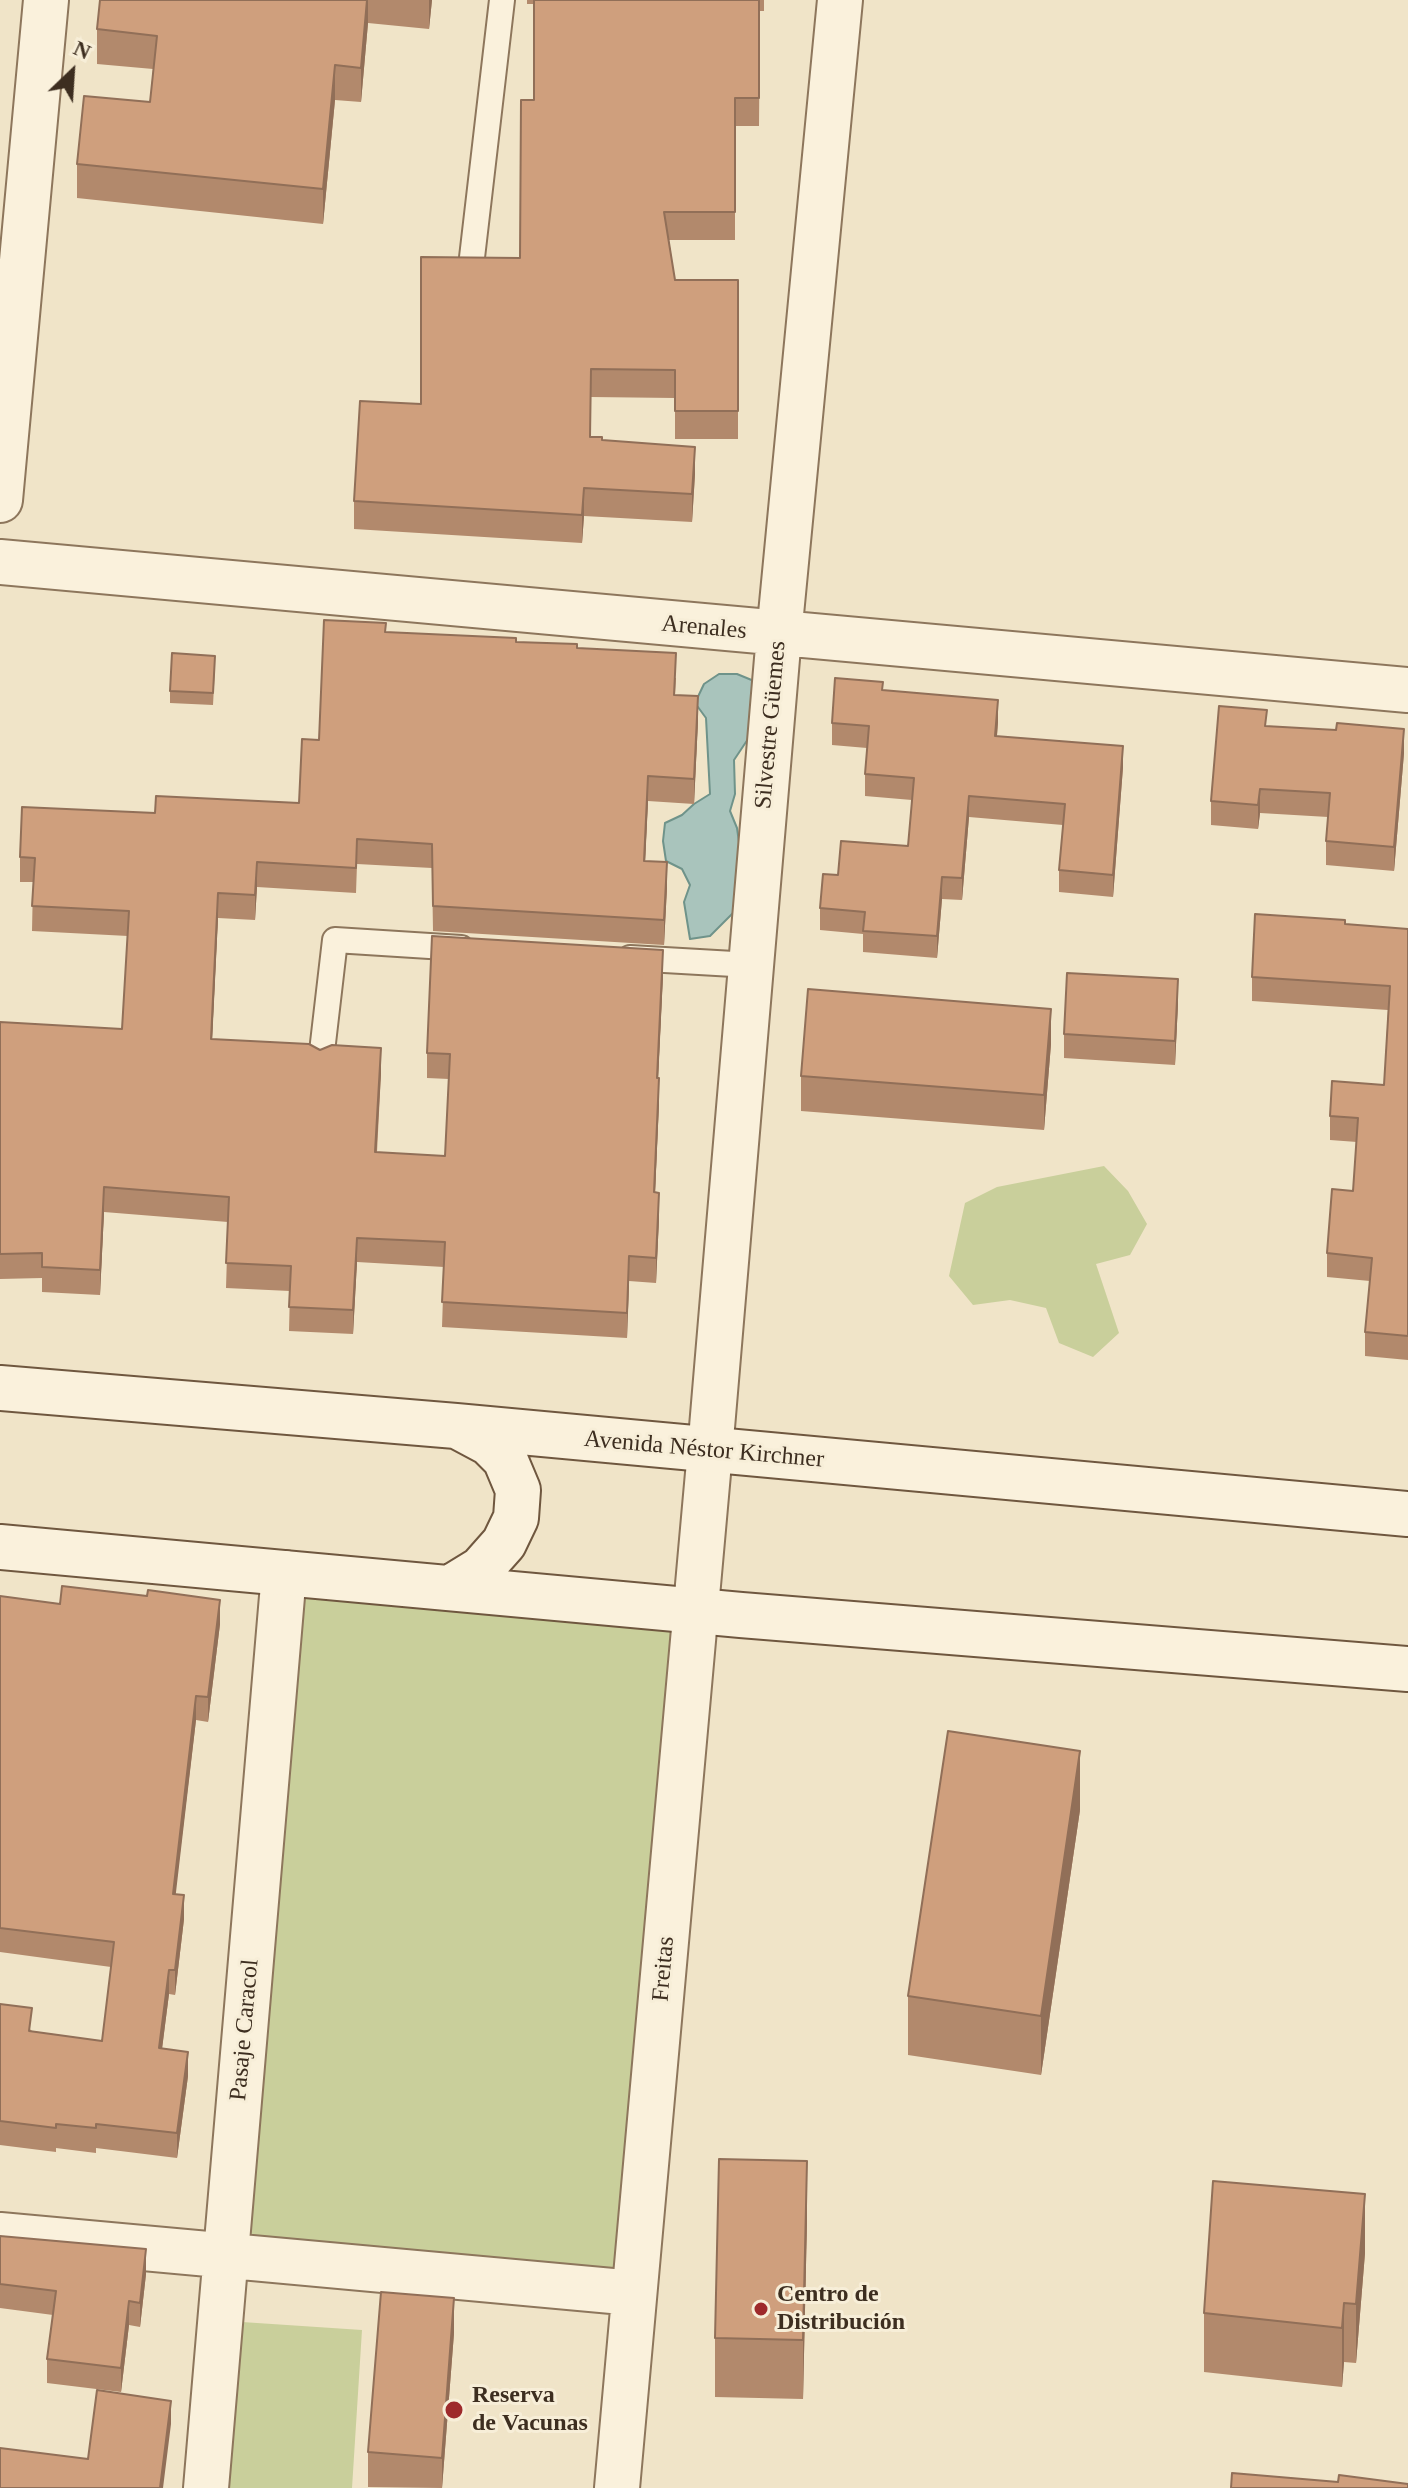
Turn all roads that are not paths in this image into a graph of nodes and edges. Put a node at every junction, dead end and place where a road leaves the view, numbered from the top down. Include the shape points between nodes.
1 (46, 0) edge
2 (502, 0) edge
3 (840, 0) edge
4 (16, 156) edge
5 (471, 266) edge
6 (0, 500) edge
7 (0, 562) edge
8 (779, 635) junction
9 (1408, 690) edge
10 (489, 949) edge
11 (612, 957) edge
12 (751, 965) junction
13 (321, 1060) edge
14 (0, 1388) edge
15 (456, 1426) junction
16 (710, 1451) junction
17 (1408, 1514) edge
18 (0, 1547) edge
19 (284, 1573) junction
20 (450, 1588) junction
21 (695, 1611) junction
22 (1408, 1669) edge
23 (0, 2235) edge
24 (226, 2255) junction
25 (634, 2293) junction
26 (206, 2488) edge
27 (617, 2488) edge

1 - 4 street
2 - 5 lane
3 - 8 street, Silvestre Güemes
4 - 6 street
7 - 8 street, Arenales
8 - 9 street, Arenales
8 - 12 street, Silvestre Güemes
10 - 13 lane via 335,940
11 - 12 lane
12 - 16 street, Silvestre Güemes
14 - 15 street, Avenida Néstor Kirchner
15 - 16 street, Avenida Néstor Kirchner
15 - 20 street via 489,1443 505,1459 518,1490 516,1518 504,1543 481,1569
16 - 17 street, Avenida Néstor Kirchner
16 - 21 street, Freitas
18 - 19 street
19 - 20 street
19 - 24 street, Pasaje Caracol
20 - 21 street
21 - 22 street
21 - 25 street, Freitas
23 - 24 street
24 - 25 street
24 - 26 street, Pasaje Caracol
25 - 27 street, Freitas

